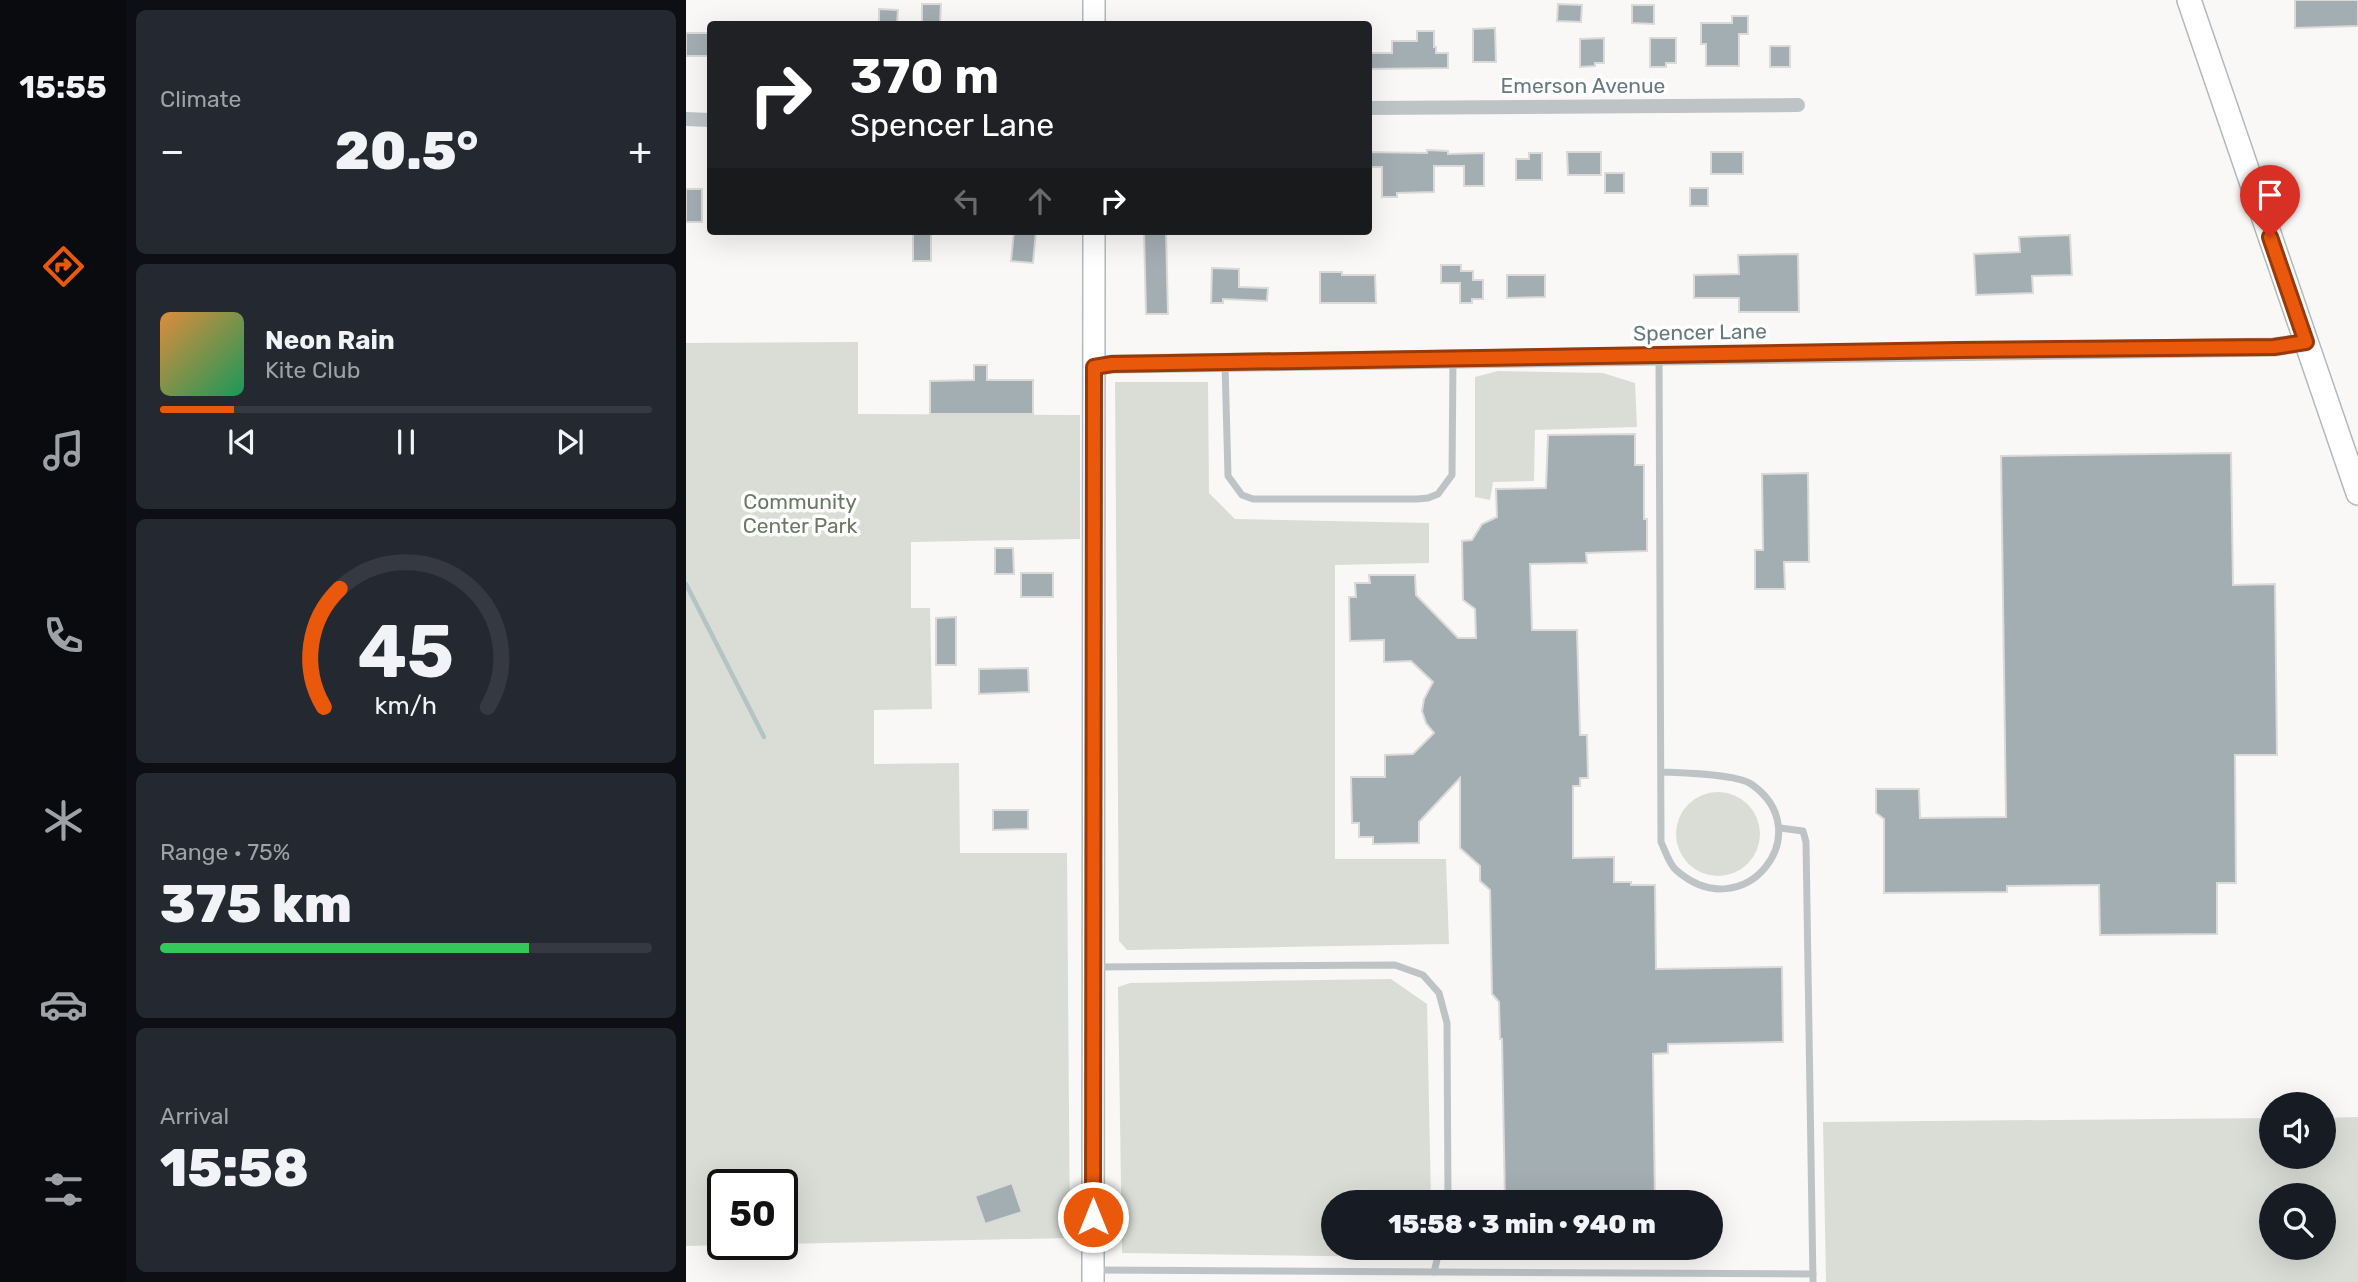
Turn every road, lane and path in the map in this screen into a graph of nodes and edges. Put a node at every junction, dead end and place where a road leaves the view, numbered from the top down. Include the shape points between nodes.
1 (1094, 0) edge
2 (2189, 0) edge
3 (1094, 21) edge
4 (1798, 105) dead end
5 (1372, 108) edge
6 (686, 119) edge
7 (707, 120) edge
8 (1094, 235) edge
9 (2306, 342) junction
10 (1659, 356) junction
11 (1453, 358) junction
12 (1226, 364) junction
13 (1094, 367) junction
14 (2358, 493) edge
15 (1662, 772) junction
16 (1780, 828) junction
17 (1095, 967) junction
18 (1448, 1190) edge
19 (1437, 1260) edge
20 (1434, 1272) junction
21 (1093, 1276) edge
22 (1813, 1278) edge

1 - 3 main road
2 - 9 main road
4 - 5 street, Emerson Avenue
6 - 7 street
8 - 13 main road
9 - 10 street, Spencer Lane via 2274,347
9 - 14 main road
10 - 11 street, Spencer Lane
10 - 15 lane
11 - 12 street, Spencer Lane
11 - 12 lane via 1452,475 1438,494 1417,499 1253,499 1242,495 1228,476
12 - 13 street, Spencer Lane
13 - 17 main road
15 - 16 lane via 1750,783 1770,803
15 - 16 lane via 1661,842 1674,869 1703,886 1734,888 1754,880 1773,859
16 - 22 lane via 1803,831 1806,842
17 - 18 lane via 1395,965 1423,975 1439,993 1447,1023
17 - 21 main road
19 - 20 lane
20 - 21 lane
20 - 22 lane

